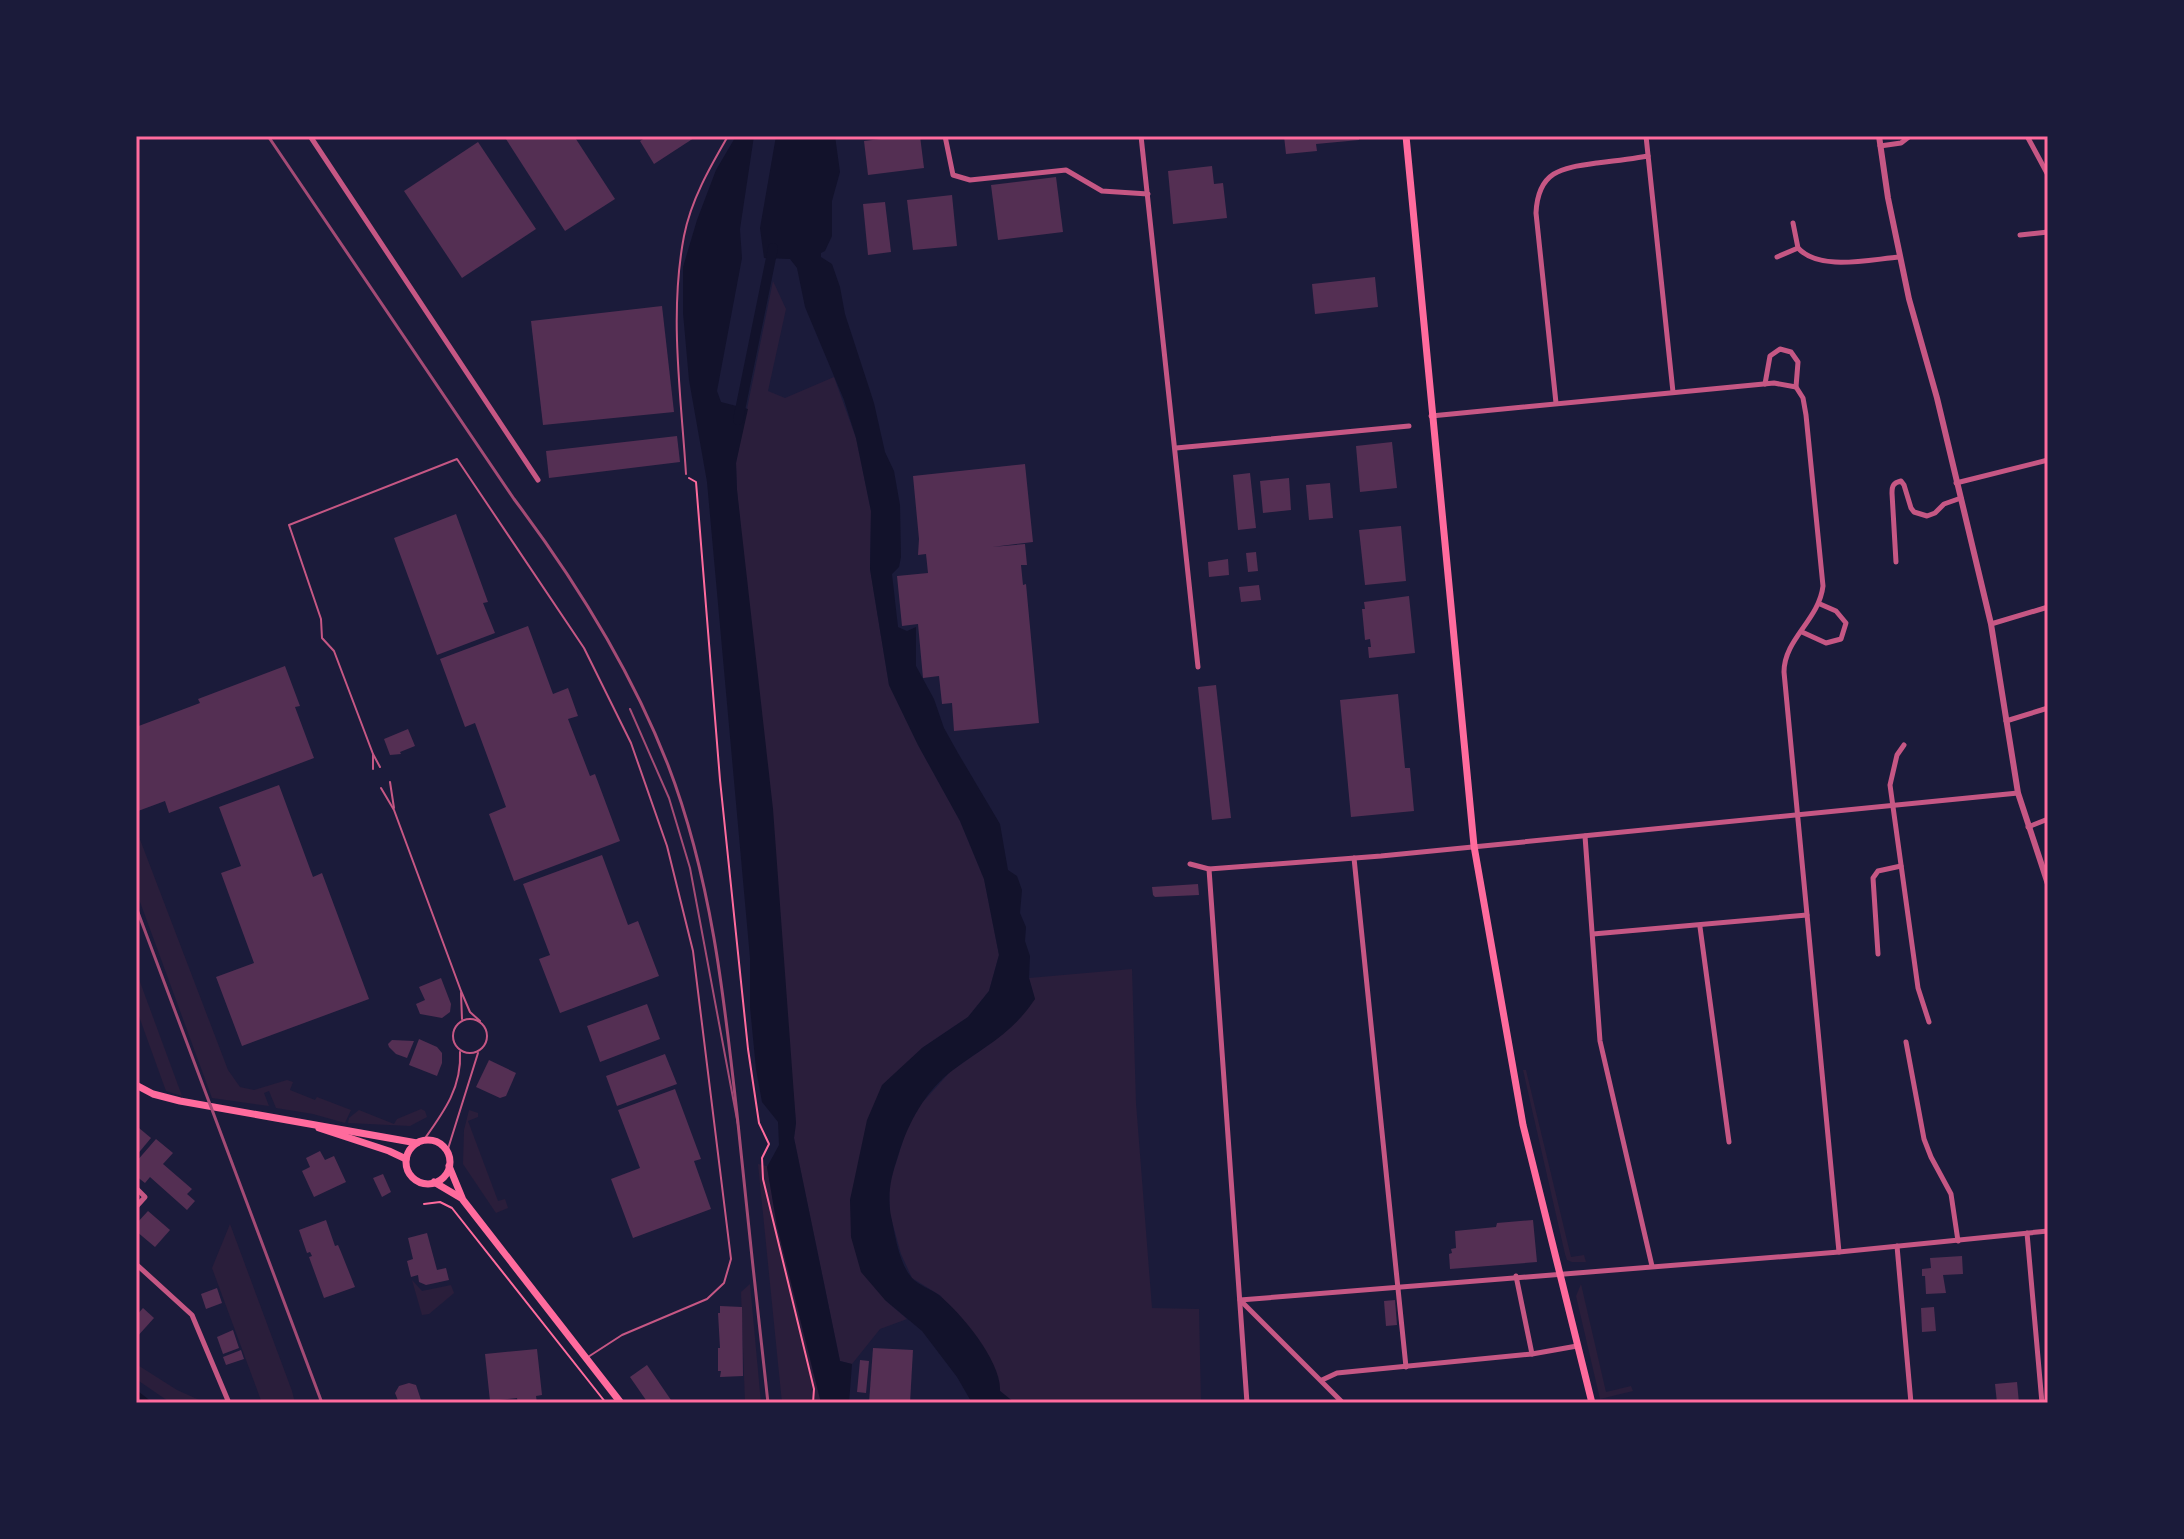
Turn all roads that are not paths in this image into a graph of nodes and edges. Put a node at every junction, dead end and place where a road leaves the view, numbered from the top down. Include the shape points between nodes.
1 (310, 136) edge
2 (728, 136) edge
3 (945, 136) edge
4 (1141, 136) edge
5 (1406, 136) edge
6 (1646, 136) edge
7 (1879, 136) edge
8 (1910, 136) edge
9 (2027, 136) edge
10 (1880, 146) junction
11 (1648, 156) junction
12 (2048, 175) edge
13 (1148, 194) junction
14 (1793, 223) dead end
15 (2048, 232) edge
16 (2020, 235) dead end
17 (1798, 248) junction
18 (1777, 257) dead end
19 (1900, 257) junction
20 (1765, 384) junction
21 (1796, 387) junction
22 (1673, 392) junction
23 (1556, 403) junction
24 (1431, 416) junction
25 (1409, 426) dead end
26 (1176, 448) junction
27 (2048, 460) edge
28 (686, 474) road end
29 (538, 480) dead end
30 (1956, 483) junction
31 (1961, 498) junction
32 (1896, 562) dead end
33 (1820, 604) junction
34 (2048, 607) edge
35 (1991, 624) junction
36 (1802, 632) junction
37 (1198, 667) dead end
38 (2048, 708) edge
39 (2006, 721) junction
40 (1904, 745) dead end
41 (373, 754) junction
42 (380, 767) dead end
43 (373, 769) dead end
44 (390, 782) dead end
45 (381, 788) dead end
46 (2018, 793) junction
47 (1894, 807) junction
48 (394, 810) junction
49 (1799, 816) junction
50 (2048, 819) edge
51 (2027, 827) junction
52 (1585, 836) junction
53 (1474, 846) junction
54 (1354, 858) junction
55 (1190, 864) dead end
56 (1901, 866) junction
57 (1209, 869) junction
58 (2048, 884) edge
59 (1807, 915) junction
60 (1700, 927) junction
61 (1593, 934) junction
62 (1878, 954) dead end
63 (461, 991) junction
64 (462, 1020) junction
65 (480, 1021) junction
66 (1929, 1022) dead end
67 (1906, 1042) dead end
68 (460, 1050) junction
69 (478, 1052) junction
70 (136, 1085) edge
71 (294, 1119) junction
72 (420, 1142) junction
73 (1729, 1142) dead end
74 (447, 1152) junction
75 (406, 1159) junction
76 (449, 1166) junction
77 (434, 1182) junction
78 (136, 1188) edge
79 (463, 1200) junction
80 (136, 1207) edge
81 (2048, 1231) edge
82 (2027, 1233) junction
83 (1958, 1241) junction
84 (1897, 1246) junction
85 (1839, 1252) junction
86 (136, 1264) edge
87 (1652, 1266) junction
88 (1558, 1273) junction
89 (1516, 1276) junction
90 (1398, 1286) junction
91 (1240, 1300) junction
92 (1577, 1346) junction
93 (1532, 1354) junction
94 (587, 1358) junction
95 (1406, 1367) junction
96 (1322, 1380) junction
97 (229, 1403) edge
98 (621, 1403) edge
99 (1247, 1403) edge
100 (1343, 1403) edge
101 (1592, 1403) edge
102 (1911, 1403) edge
103 (2042, 1403) edge

1 - 29 street
2 - 28 lane via 694,203 682,249 676,305
3 - 13 street via 953,175 970,180 1066,170 1102,191
4 - 13 street
5 - 24 main road
6 - 11 street
7 - 10 street
8 - 10 street
9 - 12 street
10 - 19 street
11 - 22 street
11 - 23 street via 1562,170 1547,179 1538,194
13 - 26 street
14 - 17 street
15 - 16 street
17 - 18 street
17 - 19 street via 1825,260
19 - 30 street
20 - 21 street
20 - 21 street via 1770,356 1786,349 1798,362
20 - 22 street
21 - 33 street via 1806,415 1823,586
22 - 23 street
23 - 24 street
24 - 53 main road
25 - 26 street
26 - 37 street
27 - 30 street
30 - 31 street
31 - 32 street via 1935,513 1921,514 1911,508 1901,481 1896,482
31 - 35 street
33 - 36 street
33 - 36 street via 1842,617 1844,634 1837,642 1826,643
34 - 35 street
35 - 39 street
36 - 49 street via 1784,664
38 - 39 street
39 - 46 street
40 - 47 street via 1891,778
41 - 42 lane
41 - 43 lane
41 - 94 lane via 334,651 322,638 321,619 289,525 457,459 584,648 631,743 667,846 693,951 731,1259 724,1283 707,1299 622,1335
44 - 48 lane
45 - 48 lane
46 - 47 street
46 - 51 street
47 - 49 street
47 - 56 street
48 - 63 lane
49 - 52 street
49 - 59 street
50 - 51 street
51 - 58 street
52 - 53 street
52 - 61 street
53 - 54 street
53 - 88 main road via 1523,1125
54 - 57 street
54 - 90 street
55 - 57 street
56 - 62 street via 1878,871 1873,878
56 - 66 street via 1918,988
57 - 91 street
59 - 60 street
59 - 85 street
60 - 61 street
60 - 73 street
61 - 87 street via 1600,1041
63 - 64 lane
63 - 65 lane
64 - 65 lane
64 - 68 lane via 453,1030
65 - 69 lane via 488,1039
67 - 83 street via 1924,1139 1951,1194
68 - 69 lane
68 - 72 lane via 456,1087
69 - 74 lane
70 - 71 main road via 180,1101
71 - 72 main road
71 - 75 main road
72 - 74 main road via 437,1142
72 - 75 main road
74 - 76 main road
75 - 77 main road via 415,1179
76 - 77 main road
76 - 79 main road
77 - 79 main road
78 - 80 street via 145,1197
79 - 94 main road
81 - 82 street
82 - 83 street
82 - 103 street
83 - 84 street
84 - 85 street
84 - 102 street
85 - 87 street
86 - 97 street via 192,1315
87 - 88 street
88 - 89 street
88 - 92 main road
89 - 90 street
89 - 93 street
90 - 91 street
90 - 95 street
91 - 96 street
91 - 99 street
92 - 93 street
92 - 101 main road
93 - 95 street
94 - 98 main road
95 - 96 street via 1337,1373
96 - 100 street

